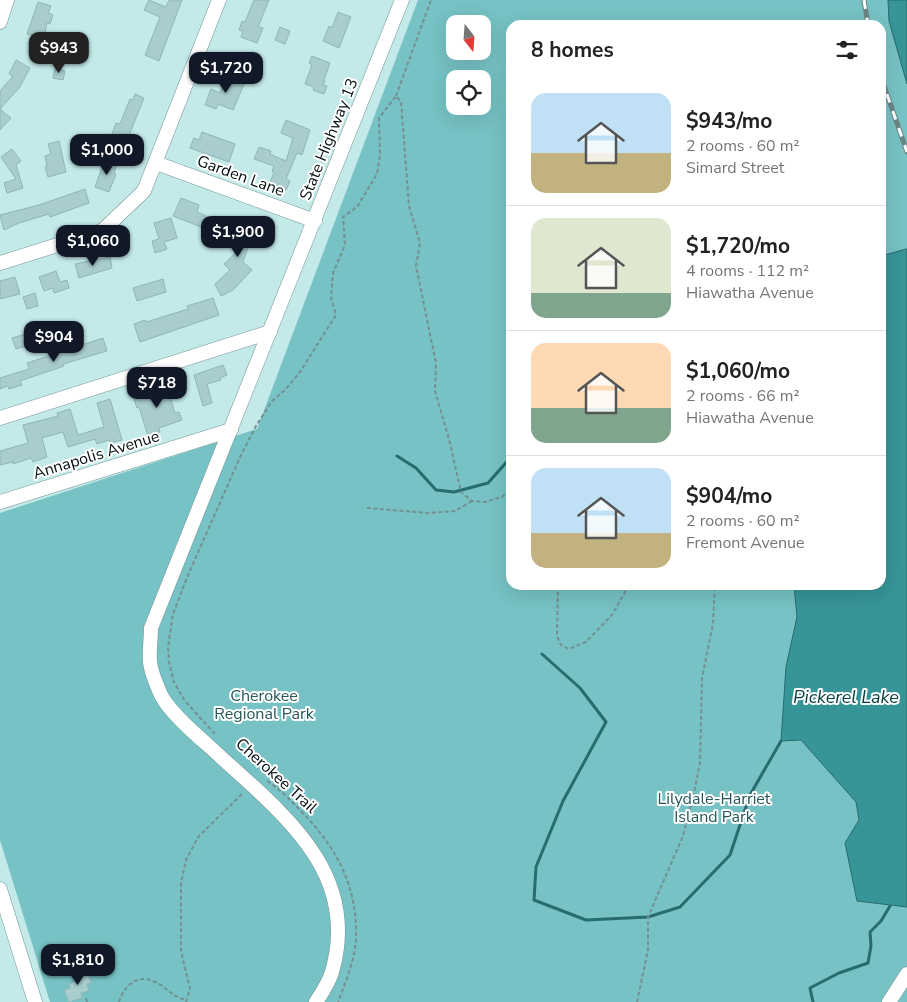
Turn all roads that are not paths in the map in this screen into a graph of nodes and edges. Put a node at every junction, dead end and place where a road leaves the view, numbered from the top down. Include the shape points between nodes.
1 (7, 0) edge
2 (219, 0) edge
3 (402, 0) edge
4 (0, 22) edge
5 (156, 163) junction
6 (315, 220) junction
7 (0, 263) edge
8 (270, 332) junction
9 (0, 418) edge
10 (230, 430) junction
11 (0, 502) edge
12 (0, 890) edge
13 (907, 974) edge
14 (35, 1002) edge
15 (316, 1002) edge
16 (889, 1002) edge

1 - 4 street
2 - 5 street
3 - 6 street, State Highway 13
5 - 6 street, Garden Lane
5 - 7 street via 144,191 102,231
6 - 8 street, State Highway 13
8 - 9 street
8 - 10 street, State Highway 13
10 - 11 street, Annapolis Avenue
10 - 15 street, State Highway 13 via 152,628 150,663 161,696 185,724 306,841 323,868 334,894 338,938 332,973
12 - 14 street
13 - 16 street

